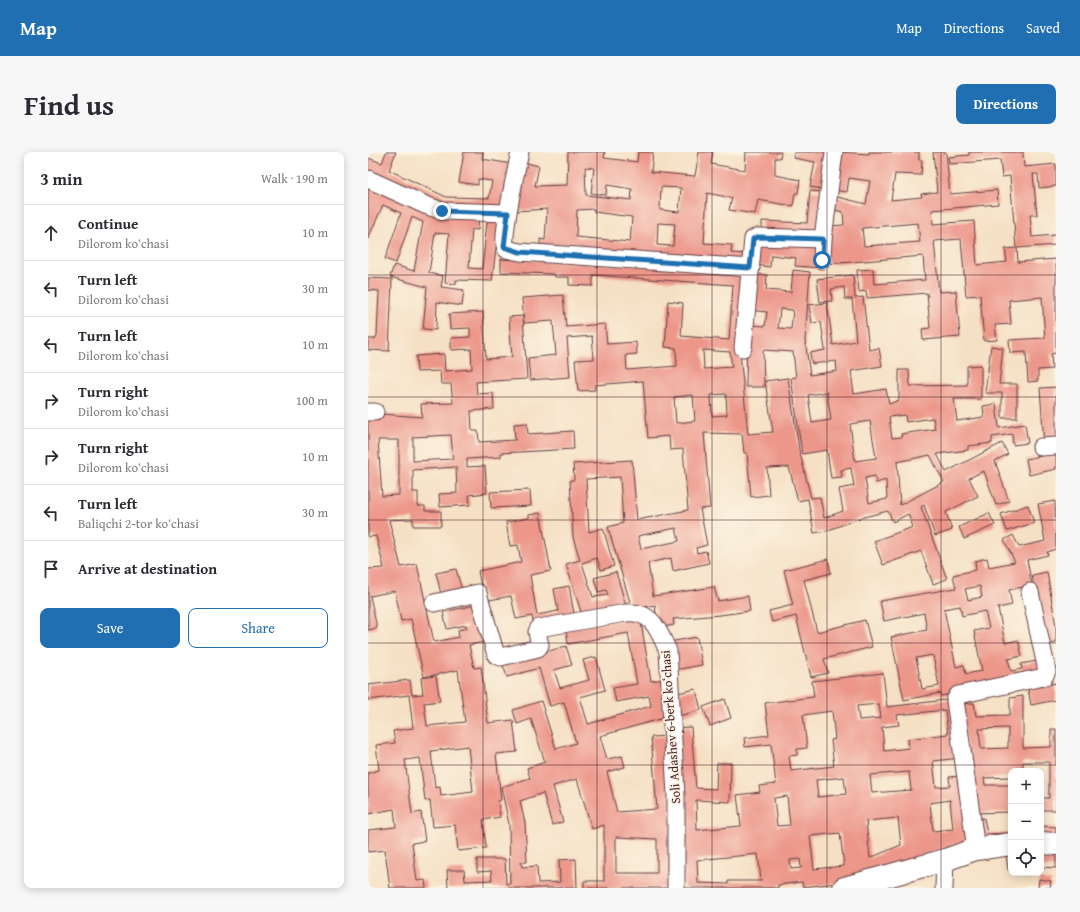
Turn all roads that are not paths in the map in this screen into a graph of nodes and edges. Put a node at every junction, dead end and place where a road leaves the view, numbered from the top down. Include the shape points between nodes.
1 (520, 152) edge
2 (834, 152) edge
3 (368, 179) edge
4 (508, 213) junction
5 (823, 239) junction
6 (822, 260) dead end
7 (750, 268) junction
8 (743, 348) dead end
9 (1030, 592) dead end
10 (434, 603) dead end
11 (1044, 843) edge
12 (1008, 844) edge
13 (1056, 844) edge
14 (976, 849) junction
15 (945, 860) junction
16 (676, 888) edge
17 (844, 888) edge
18 (944, 888) edge

1 - 4 street
2 - 5 street
3 - 4 street via 442,211
4 - 7 street via 504,247 509,250
5 - 6 street
5 - 7 street via 757,237 753,239
7 - 8 street
9 - 14 street via 1047,672 1044,678 958,695 954,700
10 - 16 street, Soli Adashev 6-berk koʻchasi via 478,594 496,654 501,657 538,648 539,628 626,612 637,612 652,621 668,651 676,795
11 - 13 street
12 - 14 street
14 - 15 street
15 - 17 street
15 - 18 street

